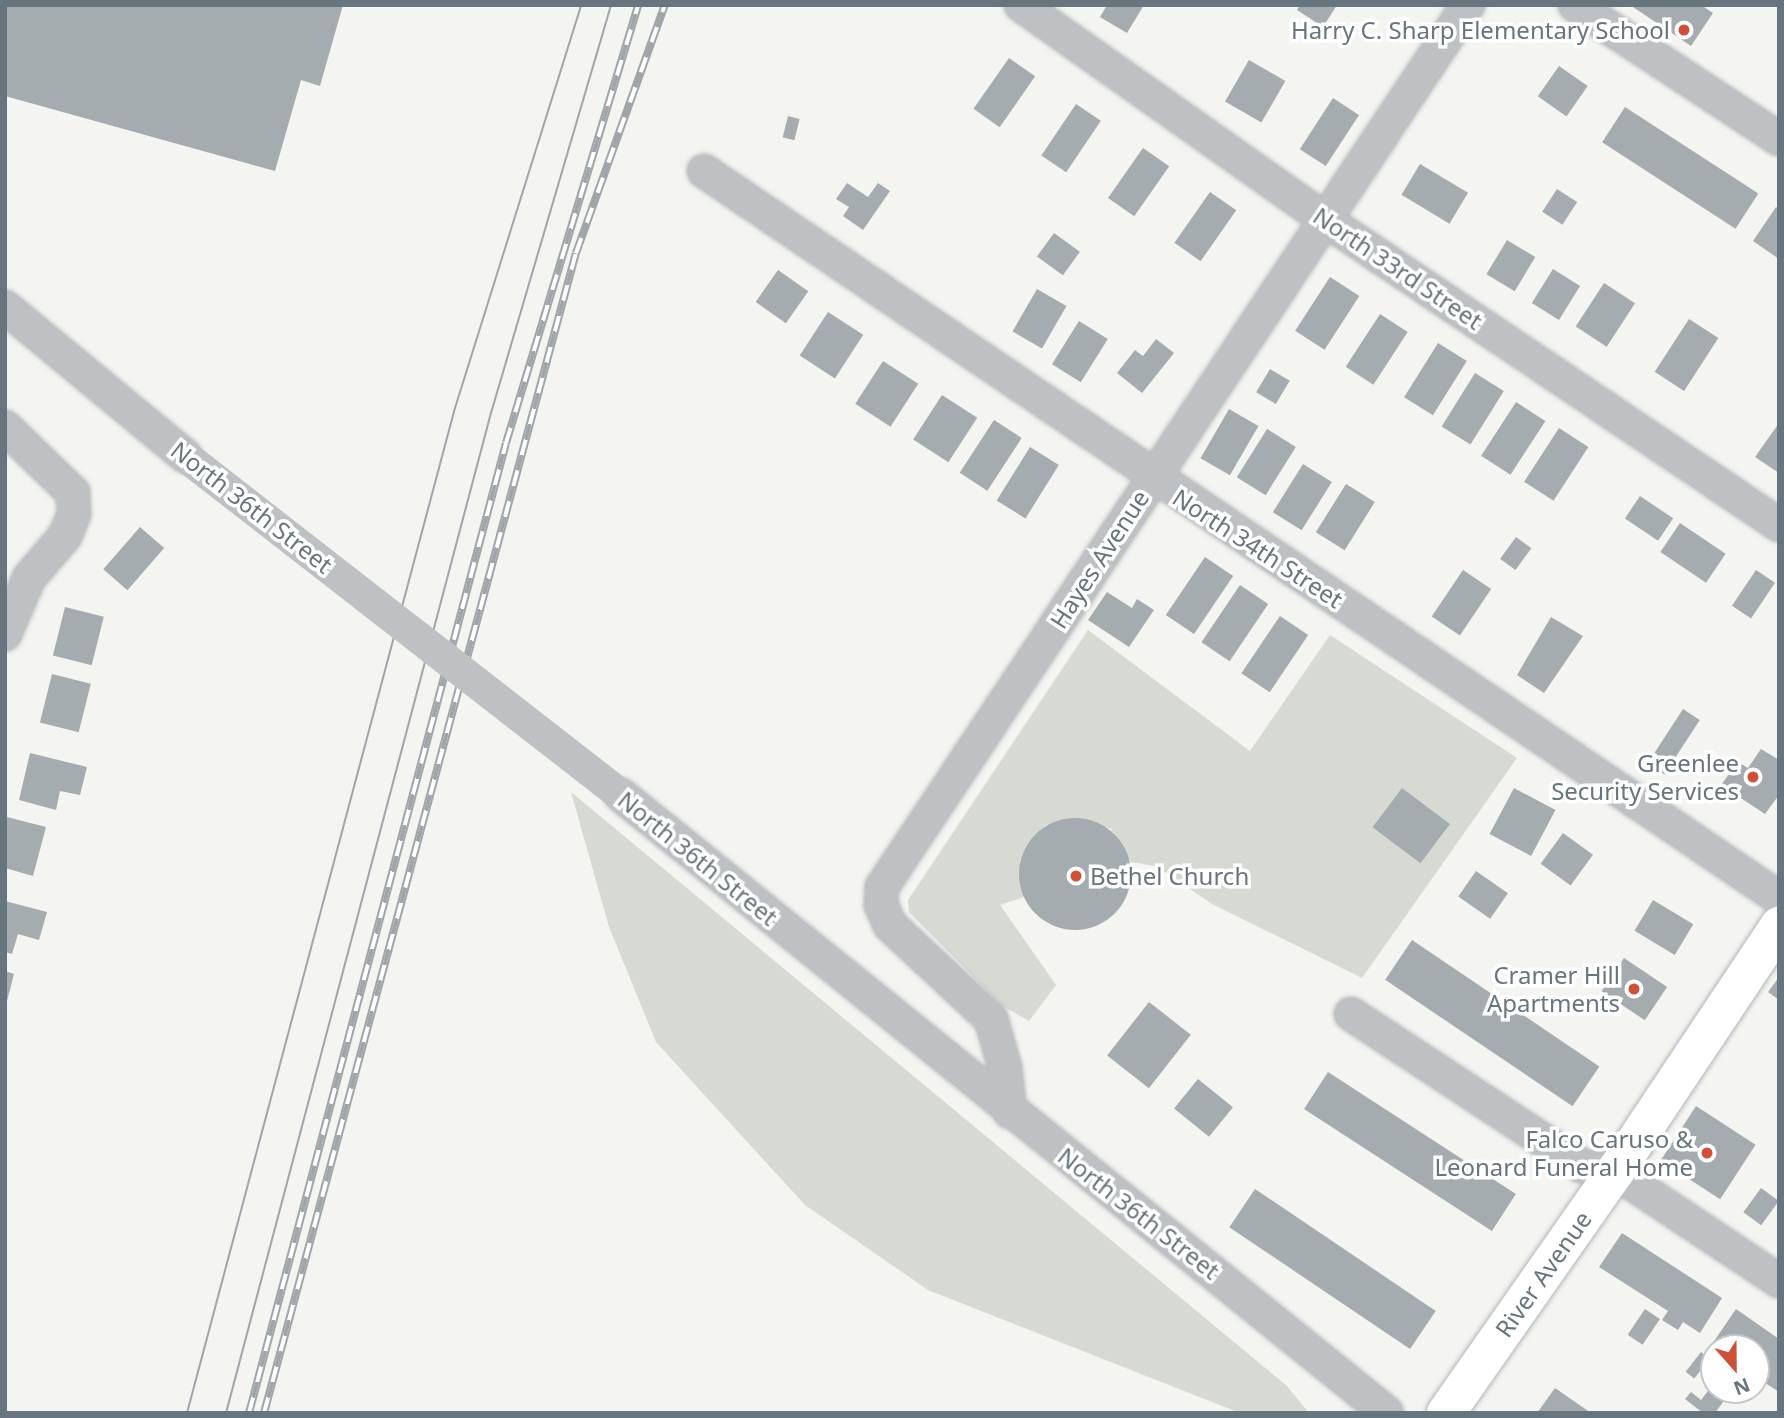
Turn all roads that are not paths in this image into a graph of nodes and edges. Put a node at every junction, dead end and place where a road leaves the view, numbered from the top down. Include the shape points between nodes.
1 (1021, 5) edge
2 (1468, 5) edge
3 (1575, 5) edge
4 (1779, 139) edge
5 (704, 172) dead end
6 (1324, 219) junction
7 (5, 307) edge
8 (5, 427) edge
9 (1152, 478) junction
10 (1779, 525) edge
11 (5, 634) edge
12 (1779, 898) edge
13 (1779, 926) edge
14 (1351, 1014) dead end
15 (1010, 1112) junction
16 (1615, 1172) junction
17 (1779, 1281) edge
18 (1387, 1413) edge
19 (1446, 1413) edge

1 - 6 street, North 33rd Street
2 - 6 street, Hayes Avenue
3 - 4 street
5 - 9 street, North 34th Street
6 - 9 street, Hayes Avenue
6 - 10 street, North 33rd Street
7 - 15 street, North 36th Street, bridge via 185,456 621,795
8 - 11 street via 73,493 74,514 65,536 29,578
9 - 12 street, North 34th Street via 1475,690
9 - 15 street, Hayes Avenue via 882,887 881,905 890,925 991,1019 1005,1068
13 - 16 main road, River Avenue
14 - 16 street via 1582,1166
15 - 18 street, North 36th Street
16 - 17 street
16 - 19 main road, River Avenue

